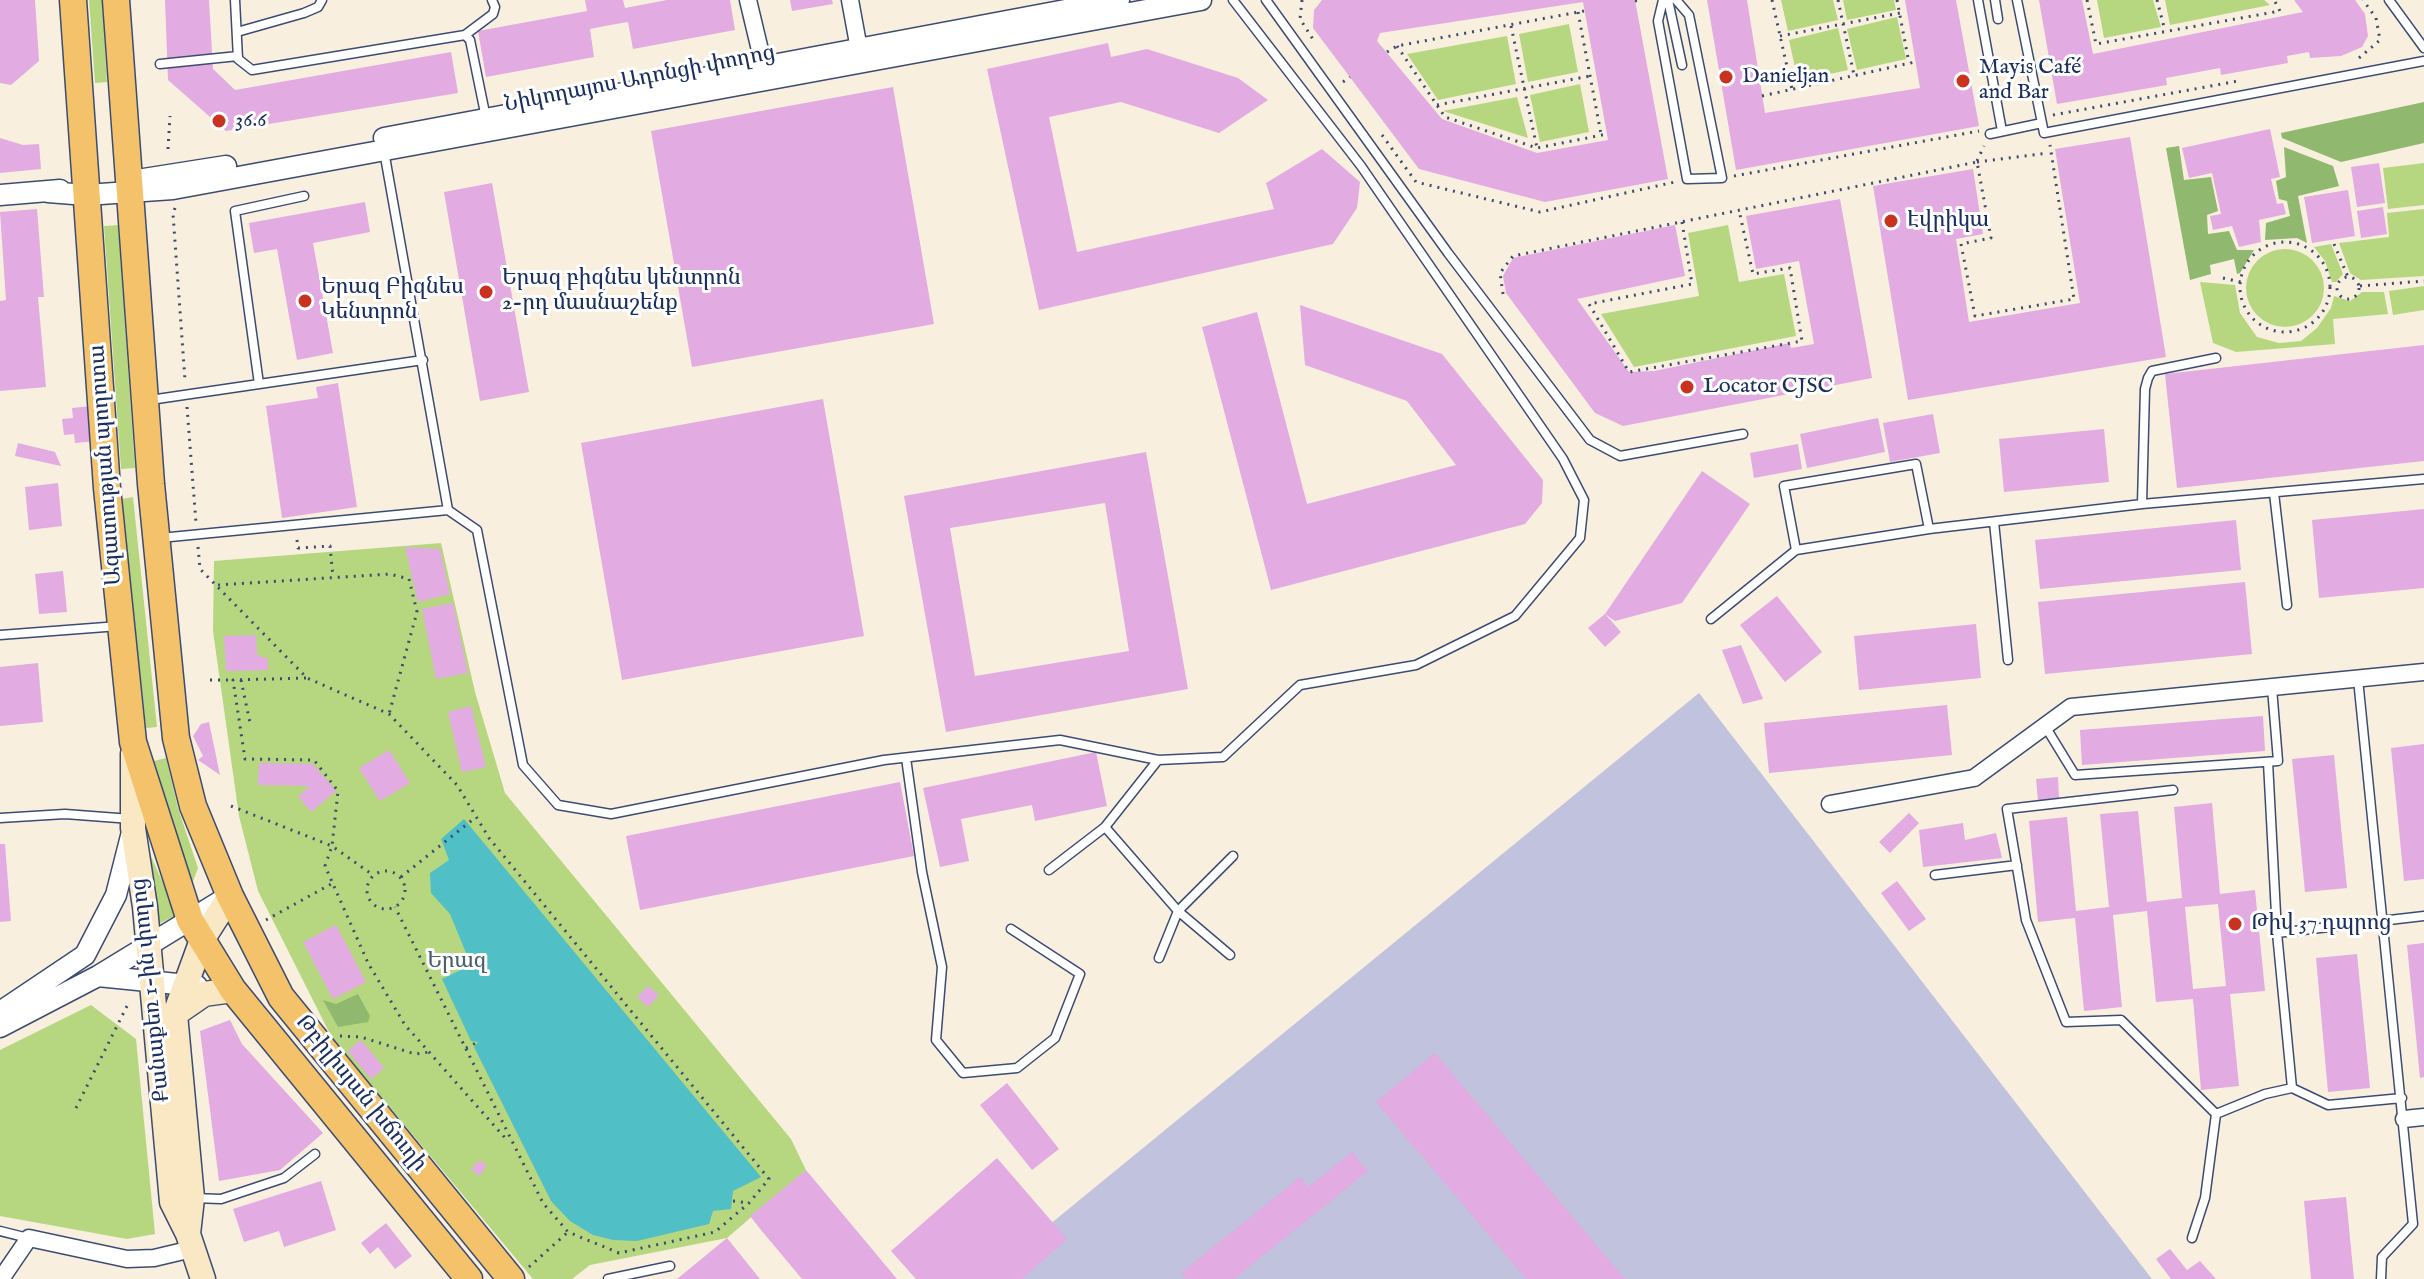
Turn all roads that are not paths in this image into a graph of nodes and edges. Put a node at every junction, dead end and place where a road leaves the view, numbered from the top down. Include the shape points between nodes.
1 (73, 0) edge
2 (116, 0) edge
3 (235, 0) edge
4 (322, 0) edge
5 (492, 0) edge
6 (748, 0) edge
7 (850, 0) edge
8 (1119, 0) edge
9 (1201, 0) edge
10 (1233, 0) edge
11 (1266, 0) edge
12 (1665, 0) edge
13 (1676, 0) edge
14 (1978, 0) edge
15 (1995, 0) edge
16 (2017, 0) edge
17 (2389, 0) edge
18 (1998, 19) dead end
19 (237, 32) junction
20 (465, 35) junction
21 (2424, 48) edge
22 (859, 49) junction
23 (238, 56) junction
24 (2424, 61) edge
25 (160, 64) dead end
26 (1682, 65) dead end
27 (764, 67) junction
28 (486, 119) junction
29 (2042, 123) junction
30 (1991, 131) road end
31 (2002, 131) junction
32 (383, 146) junction
33 (131, 188) junction
34 (85, 191) junction
35 (0, 195) edge
36 (304, 196) dead end
37 (2216, 358) dead end
38 (423, 360) junction
39 (259, 384) junction
40 (145, 401) junction
41 (1743, 434) dead end
42 (2424, 479) edge
43 (151, 484) junction
44 (107, 488) junction
45 (2274, 493) junction
46 (2142, 504) junction
47 (448, 510) junction
48 (1994, 522) junction
49 (1929, 529) junction
50 (156, 539) junction
51 (1796, 550) junction
52 (2287, 605) dead end
53 (1711, 619) dead end
54 (120, 626) junction
55 (0, 635) edge
56 (2008, 660) dead end
57 (2424, 672) edge
58 (2358, 679) junction
59 (2271, 687) junction
60 (2045, 726) junction
61 (176, 738) junction
62 (133, 742) junction
63 (906, 758) junction
64 (1158, 760) junction
65 (2268, 762) junction
66 (2173, 790) dead end
67 (1830, 804) dead end
68 (0, 818) edge
69 (133, 824) junction
70 (1105, 827) junction
71 (1233, 856) dead end
72 (2017, 865) junction
73 (1049, 870) dead end
74 (1935, 875) dead end
75 (230, 896) junction
76 (1178, 911) junction
77 (2424, 916) edge
78 (2383, 922) junction
79 (1011, 929) dead end
80 (196, 930) junction
81 (2277, 933) junction
82 (148, 945) junction
83 (1230, 955) dead end
84 (1159, 958) dead end
85 (105, 976) junction
86 (152, 981) junction
87 (185, 985) junction
88 (233, 990) junction
89 (0, 1012) edge
90 (165, 1012) junction
91 (0, 1027) edge
92 (2292, 1088) junction
93 (2402, 1098) junction
94 (2216, 1114) junction
95 (2424, 1117) edge
96 (2404, 1119) junction
97 (315, 1154) dead end
98 (192, 1198) junction
99 (0, 1231) edge
100 (29, 1238) junction
101 (2192, 1238) dead end
102 (190, 1241) junction
103 (670, 1266) dead end
104 (517, 1276) edge
105 (1, 1279) edge
106 (203, 1279) edge
107 (469, 1279) edge
108 (608, 1279) edge
109 (2381, 1279) edge

1 - 34 main road, Ազատության պողոտա
2 - 33 main road, Ազատության պողոտա
3 - 19 lane
4 - 19 lane via 304,13
5 - 20 lane via 493,14
6 - 27 street
7 - 22 street
8 - 22 street, Նիկողայոս Ադոնցի փողոց
9 - 32 street, Նիկողայոս Ադոնցի փողոց
10 - 64 lane via 1361,166 1563,459 1584,500 1583,513 1580,538 1515,616 1416,665 1300,685 1223,757
11 - 41 lane via 1590,440 1620,456
12 - 13 lane via 1658,21 1687,179 1722,178 1689,15
12 - 26 lane
14 - 31 lane
15 - 18 lane
16 - 29 lane
17 - 21 lane
19 - 23 lane
20 - 23 lane via 252,70
20 - 28 lane
22 - 27 street, Նիկողայոս Ադոնցի փողոց
23 - 25 lane
24 - 29 lane via 2044,133
27 - 28 street, Նիկողայոս Ադոնցի փողոց
28 - 32 street, Նիկողայոս Ադոնցի փողոց
29 - 31 lane
30 - 31 lane
32 - 33 street, Նիկողայոս Ադոնցի փողոց
32 - 38 lane
33 - 34 street, Նիկողայոս Ադոնցի փողոց
33 - 40 main road, Ազատության պողոտա
34 - 35 street, Նիկողայոս Ադոնցի փողոց
34 - 44 main road, Ազատության պողոտա
36 - 39 lane via 235,211
37 - 46 lane via 2152,371 2148,378
38 - 39 lane
38 - 47 lane
39 - 40 lane
40 - 43 main road, Ազատության պողոտա
42 - 45 lane
43 - 44 main road
43 - 50 main road, Ազատության պողոտա
44 - 54 main road, Ազատության պողոտա
45 - 46 lane
45 - 52 lane
46 - 48 lane
47 - 50 lane
47 - 63 lane via 477,530 523,765 558,805 611,814
48 - 49 lane
48 - 56 lane
49 - 51 lane
49 - 51 lane via 1916,464 1784,486
50 - 61 main road, Ազատության պողոտա
51 - 53 lane
54 - 55 lane
54 - 62 main road, Ազատության պողոտա
57 - 58 street
58 - 59 street
58 - 78 lane
59 - 60 street via 2071,707
59 - 65 lane via 2278,761
60 - 65 lane via 2075,775
60 - 67 street via 1974,778
61 - 62 main road
61 - 75 main road, Ազատության պողոտա via 193,806
62 - 69 main road, Քանաքեռ 1-ին փողոց
62 - 80 main road, Ազատության պողոտա
63 - 64 lane via 1060,740
63 - 79 lane via 942,967 936,1040 963,1073 1017,1068 1055,1038 1080,974
64 - 70 lane
65 - 81 lane
66 - 72 lane via 2007,809
68 - 69 lane via 65,814
69 - 82 main road, Քանաքեռ 1-ին փողոց
69 - 89 street via 116,895 85,955
70 - 73 lane
70 - 76 lane
71 - 76 lane
72 - 74 lane
72 - 94 lane via 2026,920 2066,1022 2121,1020
75 - 80 main road, Քանաքեռ 1-ին փողոց
75 - 104 main road, Թբիլիսյան խճուղի via 281,997
76 - 83 lane
76 - 84 lane
77 - 78 lane
78 - 81 lane
78 - 93 lane
80 - 82 street
80 - 87 main road, Քանաքեռ 1-ին փողոց
80 - 88 main road, Թբիլիսյան խճուղի
81 - 92 lane
82 - 85 street
82 - 86 main road, Քանաքեռ 1-ին փողոց
85 - 86 street
85 - 90 street
85 - 91 street
86 - 87 street
86 - 90 main road, Քանաքեռ 1-ին փողոց
87 - 88 street
87 - 90 main road, Քանաքեռ 1-ին փողոց
88 - 90 main road, Քանաքեռ 1-ին փողոց via 204,994
88 - 107 main road, Թբիլիսյան խճուղի
90 - 98 main road, Քանաքեռ 1-ին փողոց
90 - 102 main road, Քանաքեռ 1-ին փողոց via 172,1202
92 - 93 lane via 2328,1105
92 - 94 lane
93 - 96 lane
94 - 101 lane via 2205,1198
95 - 96 street
96 - 109 lane via 2413,1224 2382,1257
97 - 98 lane via 284,1178 221,1199
98 - 102 main road, Քանաքեռ 1-ին փողոց
99 - 100 lane
100 - 102 street via 127,1259 154,1258
100 - 105 street
102 - 106 main road, Քանաքեռ 1-ին փողոց
103 - 108 lane

